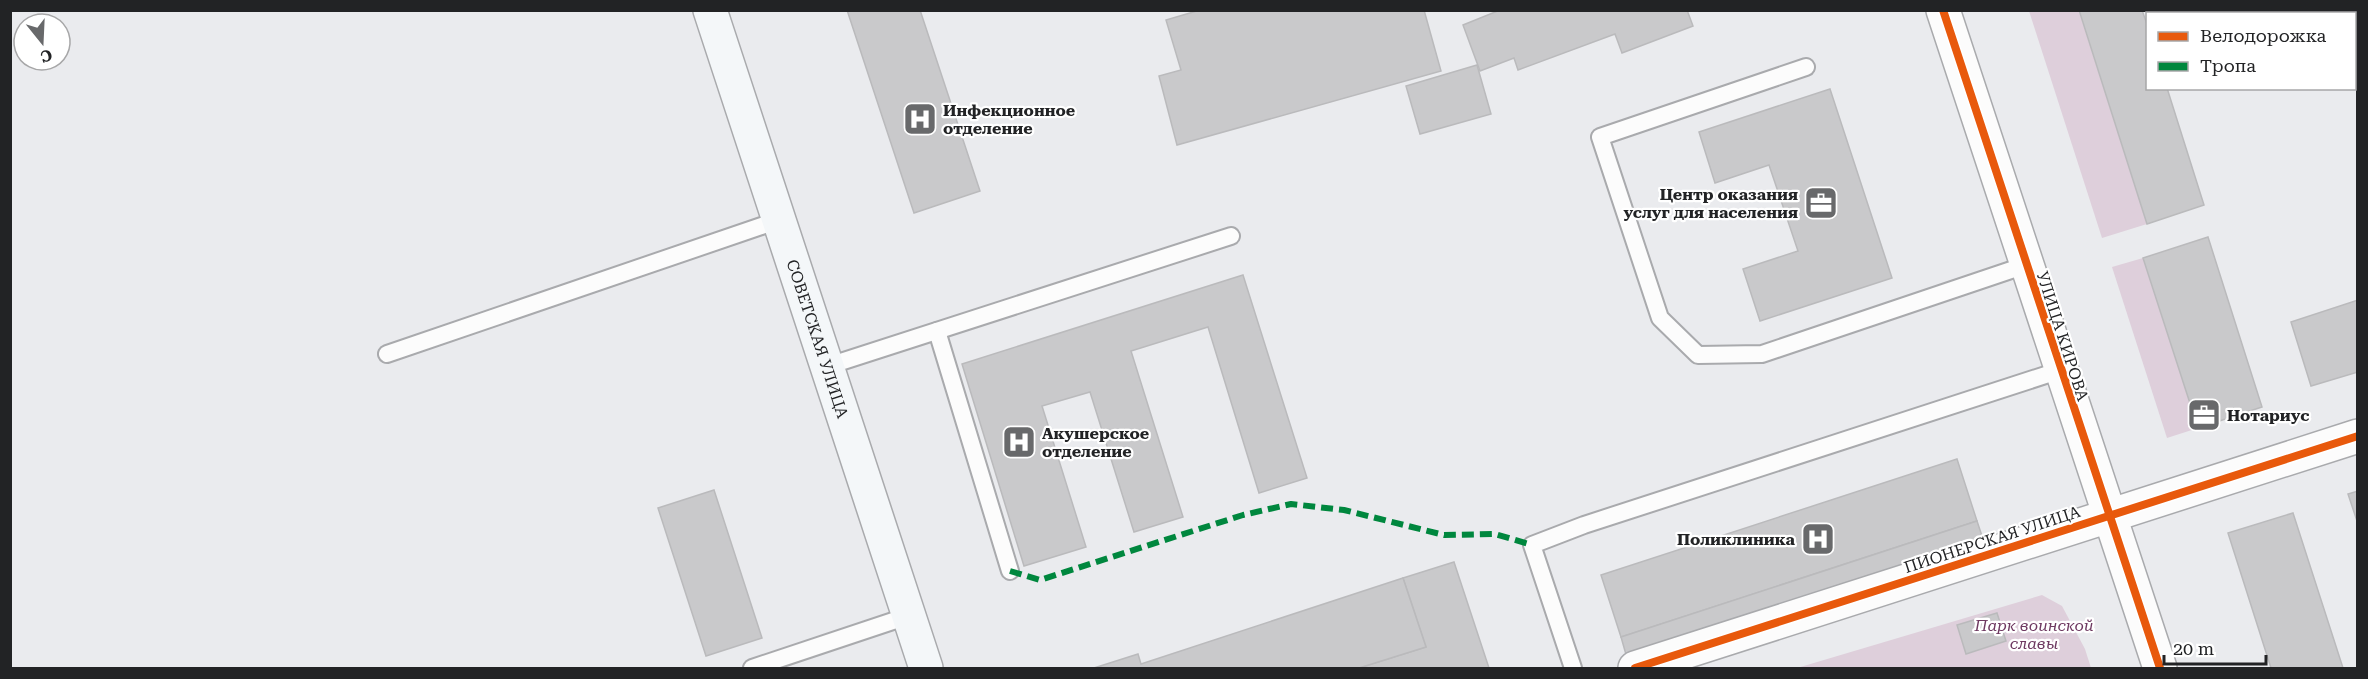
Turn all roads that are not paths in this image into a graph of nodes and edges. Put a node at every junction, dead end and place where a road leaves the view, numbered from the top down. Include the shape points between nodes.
1 (710, 10) edge
2 (1943, 10) edge
3 (1806, 67) dead end
4 (779, 220) junction
5 (1232, 236) dead end
6 (2026, 265) junction
7 (937, 331) junction
8 (387, 354) dead end
9 (828, 366) junction
10 (2061, 370) junction
11 (2358, 436) edge
12 (2108, 515) junction
13 (1010, 570) dead end
14 (908, 616) junction
15 (753, 669) edge
16 (926, 669) edge
17 (1573, 669) edge
18 (1635, 669) edge
19 (2160, 669) edge

1 - 4 main road, СОВЕТСКАЯ УЛИЦА
2 - 6 street, УЛИЦА КИРОВА
3 - 6 lane via 1600,137 1660,318 1698,355 1762,354
4 - 8 lane
4 - 9 main road, СОВЕТСКАЯ УЛИЦА
5 - 7 lane
6 - 10 street, УЛИЦА КИРОВА
7 - 9 lane
7 - 13 lane
9 - 14 main road, СОВЕТСКАЯ УЛИЦА
10 - 12 street, УЛИЦА КИРОВА
10 - 17 lane via 1532,545
11 - 12 street, ПИОНЕРСКАЯ УЛИЦА
12 - 18 street, ПИОНЕРСКАЯ УЛИЦА
12 - 19 street, УЛИЦА КИРОВА
14 - 15 lane
14 - 16 main road, СОВЕТСКАЯ УЛИЦА

